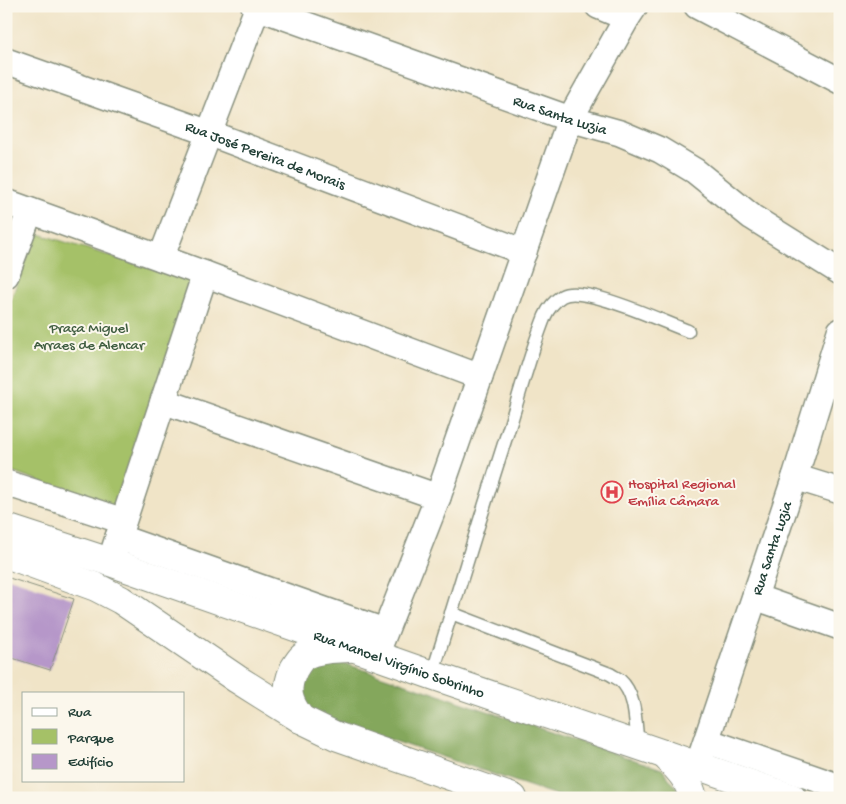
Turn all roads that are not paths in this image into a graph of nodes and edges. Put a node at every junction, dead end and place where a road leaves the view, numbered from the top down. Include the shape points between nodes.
1 (598, 6) edge
2 (697, 6) edge
3 (256, 7) edge
4 (631, 12) edge
5 (6, 61) edge
6 (840, 81) edge
7 (570, 119) junction
8 (209, 132) junction
9 (6, 202) edge
10 (30, 211) junction
11 (524, 252) junction
12 (161, 258) junction
13 (840, 272) edge
14 (204, 274) junction
15 (6, 275) edge
16 (688, 331) dead end
17 (840, 331) edge
18 (480, 377) junction
19 (163, 401) junction
20 (795, 477) junction
21 (6, 483) edge
22 (840, 491) edge
23 (438, 497) junction
24 (6, 528) edge
25 (117, 540) junction
26 (6, 554) edge
27 (755, 597) junction
28 (451, 613) junction
29 (840, 626) edge
30 (372, 645) junction
31 (432, 675) junction
32 (301, 720) junction
33 (638, 745) junction
34 (703, 753) junction
35 (664, 754) junction
36 (840, 787) edge
37 (513, 798) edge
38 (693, 798) edge
39 (792, 798) edge

1 - 4 street
2 - 6 street
3 - 7 street, Rua Santa Luzia
3 - 8 street
4 - 7 street
5 - 8 street, Rua José Pereira de Morais
7 - 11 street
7 - 13 street, Rua Santa Luzia via 620,133 660,150 695,171 752,217
8 - 11 street, Rua José Pereira de Morais
8 - 12 street
9 - 10 street
10 - 12 street
10 - 15 street
11 - 18 street
12 - 14 street
14 - 18 street
14 - 19 street
16 - 28 lane via 602,298 571,293 555,301 543,323
17 - 20 street, Rua Santa Luzia
18 - 23 street
19 - 23 street
19 - 25 street
20 - 22 street
20 - 27 street, Rua Santa Luzia
21 - 25 street
23 - 30 street
24 - 25 main road, Rua Manoel Virgínio Sobrinho
25 - 30 main road, Rua Manoel Virgínio Sobrinho
26 - 32 main road via 96,587 121,600
27 - 29 street
27 - 34 street, Rua Santa Luzia
28 - 31 lane
28 - 33 lane via 621,680 633,707
30 - 31 main road, Rua Manoel Virgínio Sobrinho
30 - 32 main road via 324,649 304,655 295,667 288,691
31 - 33 main road, Rua Manoel Virgínio Sobrinho
32 - 37 main road via 336,736
33 - 35 main road, Rua Manoel Virgínio Sobrinho
34 - 35 main road, Rua Manoel Virgínio Sobrinho
34 - 36 street
34 - 39 main road, Rua Manoel Virgínio Sobrinho
35 - 38 main road via 689,782

